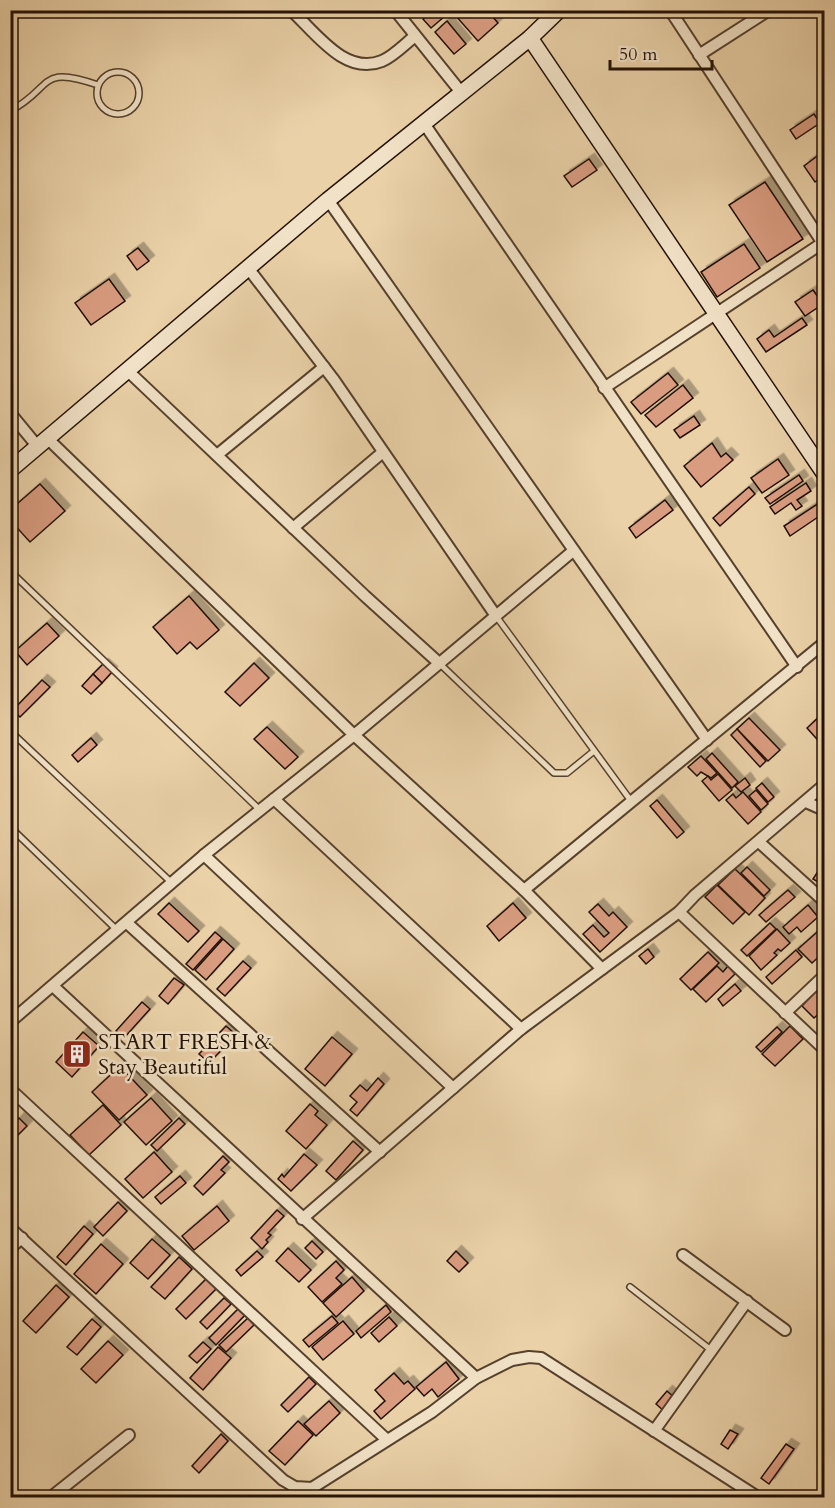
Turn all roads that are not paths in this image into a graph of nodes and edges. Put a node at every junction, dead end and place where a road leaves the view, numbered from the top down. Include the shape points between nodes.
1 (291, 10) edge
2 (395, 10) edge
3 (559, 10) edge
4 (670, 10) edge
5 (769, 10) edge
6 (416, 36) junction
7 (530, 38) junction
8 (699, 55) junction
9 (98, 85) junction
10 (460, 91) junction
11 (11, 111) edge
12 (423, 122) junction
13 (10, 129) edge
14 (328, 200) junction
15 (824, 244) edge
16 (249, 268) junction
17 (717, 316) junction
18 (324, 367) junction
19 (128, 371) junction
20 (604, 388) junction
21 (10, 413) edge
22 (43, 443) junction
23 (383, 452) junction
24 (217, 455) junction
25 (10, 470) edge
26 (825, 473) edge
27 (293, 528) junction
28 (573, 551) junction
29 (10, 571) edge
30 (496, 616) junction
31 (825, 644) edge
32 (440, 663) junction
33 (797, 667) junction
34 (10, 731) edge
35 (354, 735) junction
36 (707, 740) junction
37 (594, 751) junction
38 (825, 786) edge
39 (274, 799) junction
40 (631, 802) junction
41 (806, 802) junction
42 (260, 810) junction
43 (825, 810) edge
44 (10, 827) edge
45 (760, 843) junction
46 (204, 855) junction
47 (173, 884) junction
48 (524, 890) junction
49 (825, 901) edge
50 (679, 912) junction
51 (127, 923) junction
52 (118, 931) junction
53 (602, 969) junction
54 (825, 976) edge
55 (53, 986) junction
56 (785, 1014) junction
57 (10, 1022) edge
58 (521, 1029) junction
59 (825, 1049) edge
60 (453, 1088) junction
61 (10, 1089) edge
62 (380, 1152) junction
63 (302, 1220) junction
64 (10, 1228) edge
65 (22, 1238) junction
66 (10, 1248) edge
67 (683, 1255) dead end
68 (630, 1287) dead end
69 (747, 1301) junction
70 (785, 1330) dead end
71 (711, 1350) junction
72 (476, 1378) junction
73 (654, 1431) junction
74 (129, 1435) dead end
75 (386, 1439) junction
76 (50, 1497) edge
77 (759, 1497) edge

1 - 6 street via 348,62 362,66 383,61
2 - 6 street
3 - 7 street
4 - 8 street
5 - 8 street
6 - 10 street
7 - 10 street
7 - 17 street
8 - 15 street
9 - 9 lane via 97,98 110,113 123,114 138,102 136,82 126,74 107,75
9 - 11 lane via 63,76 48,79
10 - 12 street
11 - 13 lane
12 - 14 street
12 - 20 street
14 - 16 street
14 - 28 street
15 - 17 street
16 - 18 street
16 - 19 street
17 - 20 street
17 - 26 street
18 - 23 street
18 - 24 street
19 - 22 street
19 - 24 street
20 - 33 street
21 - 22 street
22 - 25 street
22 - 35 street
23 - 27 street
23 - 30 street
24 - 27 street
27 - 32 street
28 - 30 street
28 - 36 street
29 - 42 lane
30 - 32 street
30 - 37 lane
31 - 33 street
32 - 35 street
32 - 37 lane via 554,774 567,772
33 - 36 street
34 - 47 lane
35 - 39 street
35 - 48 street
36 - 40 street
37 - 40 lane
38 - 41 street
39 - 42 street
39 - 58 street
40 - 48 street
41 - 43 street
41 - 45 street
42 - 46 street
44 - 52 lane
45 - 49 street
45 - 50 street
46 - 47 street
46 - 60 street
47 - 51 street
48 - 53 street
50 - 53 street
50 - 56 street
51 - 52 street
51 - 62 street
52 - 55 street
53 - 58 street
54 - 56 street
55 - 57 street
55 - 63 street
56 - 59 street
58 - 60 street
60 - 62 street
61 - 75 street
62 - 63 street
63 - 72 street
64 - 65 street
65 - 66 street
65 - 75 street via 295,1487 312,1488
67 - 69 street
68 - 71 lane
69 - 70 street
69 - 71 street
71 - 73 street
72 - 73 street via 512,1360 541,1358
72 - 75 street via 432,1412
73 - 77 street
74 - 76 street

